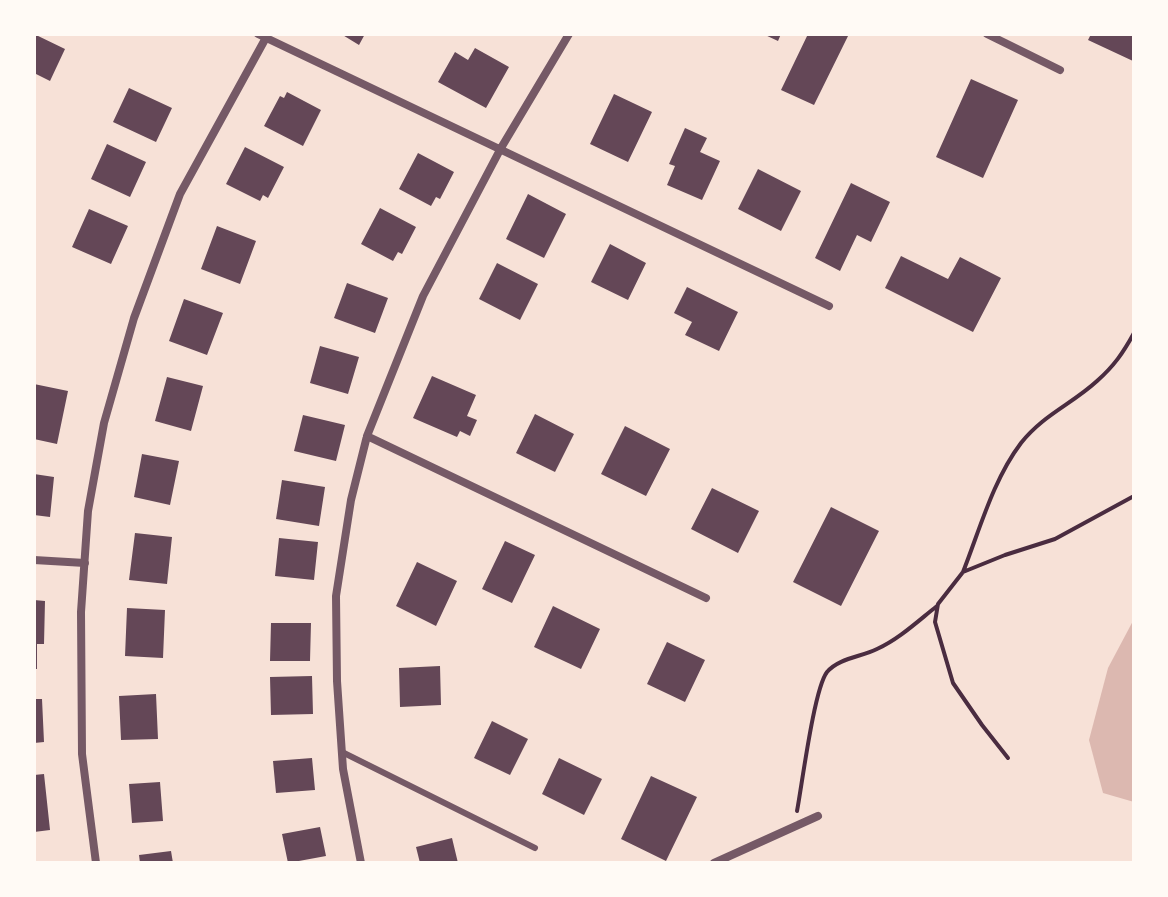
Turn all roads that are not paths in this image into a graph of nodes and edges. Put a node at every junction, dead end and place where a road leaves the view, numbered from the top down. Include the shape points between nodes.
1 (569, 34) edge
2 (987, 34) edge
3 (264, 35) edge
4 (1060, 70) dead end
5 (501, 148) junction
6 (829, 306) dead end
7 (367, 436) junction
8 (34, 560) edge
9 (85, 563) junction
10 (706, 598) dead end
11 (342, 752) junction
12 (818, 816) dead end
13 (535, 848) dead end
14 (96, 863) edge
15 (361, 863) edge
16 (714, 863) edge

1 - 5 street
2 - 4 street
3 - 5 street
3 - 9 street via 180,194 134,318 104,423 88,511
5 - 6 street
5 - 7 street via 423,296
7 - 10 street
7 - 11 street via 336,596
8 - 9 street
9 - 14 street via 82,754
11 - 13 lane
11 - 15 street
12 - 16 street

